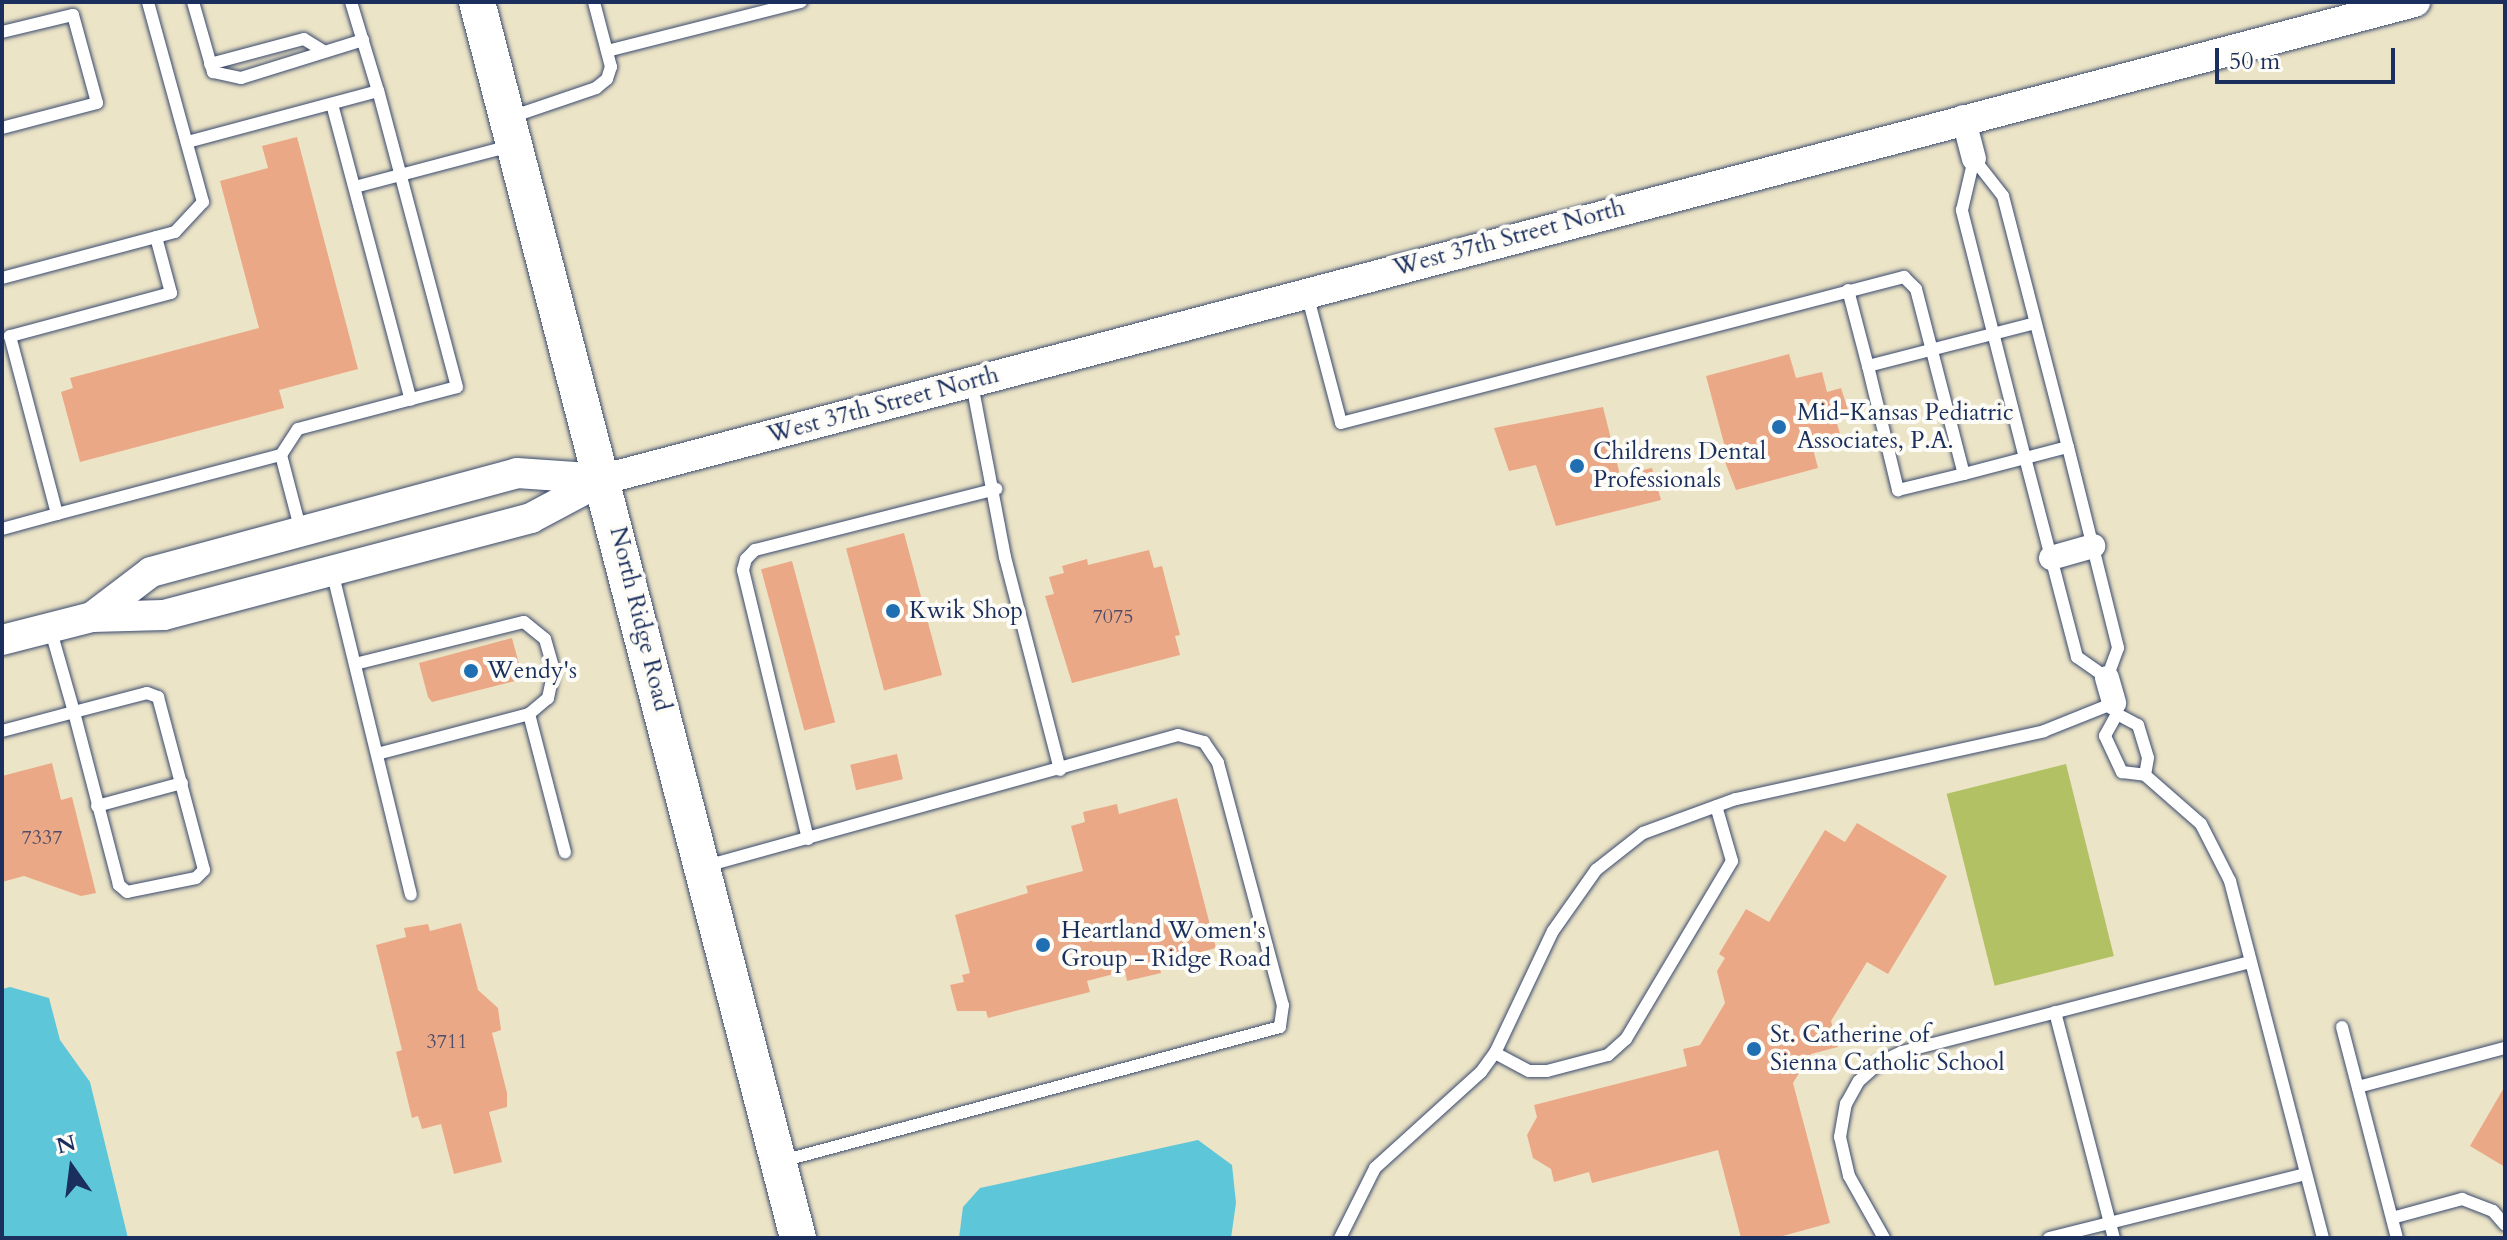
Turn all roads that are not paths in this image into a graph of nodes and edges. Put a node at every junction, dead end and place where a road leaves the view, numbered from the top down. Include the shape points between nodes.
1 (148, 2) edge
2 (193, 2) edge
3 (351, 2) edge
4 (477, 2) edge
5 (594, 2) edge
6 (801, 2) edge
7 (2415, 2) edge
8 (2, 32) edge
9 (363, 40) junction
10 (323, 51) junction
11 (607, 51) junction
12 (210, 64) junction
13 (378, 91) junction
14 (332, 104) junction
15 (1963, 117) junction
16 (2, 128) edge
17 (512, 131) junction
18 (187, 142) junction
19 (1974, 159) junction
20 (400, 175) junction
21 (355, 187) junction
22 (156, 237) junction
23 (2, 278) edge
24 (1848, 290) junction
25 (1307, 291) junction
26 (2035, 323) junction
27 (1995, 333) junction
28 (1933, 350) junction
29 (1868, 366) junction
30 (971, 381) junction
31 (411, 400) junction
32 (2068, 447) junction
33 (281, 455) junction
34 (2025, 458) junction
35 (1964, 474) junction
36 (604, 479) junction
37 (996, 489) junction
38 (57, 514) junction
39 (2, 529) edge
40 (301, 531) junction
41 (2093, 546) junction
42 (2051, 558) junction
43 (332, 571) junction
44 (92, 617) junction
45 (50, 628) junction
46 (2, 640) edge
47 (355, 664) junction
48 (2107, 678) junction
49 (2115, 708) junction
50 (74, 712) junction
51 (529, 714) junction
52 (2, 731) edge
53 (377, 754) junction
54 (1060, 770) junction
55 (2145, 775) junction
56 (182, 783) junction
57 (97, 806) junction
58 (1716, 806) junction
59 (808, 839) junction
60 (565, 852) dead end
61 (703, 867) junction
62 (411, 894) dead end
63 (2250, 962) junction
64 (2055, 1012) junction
65 (2342, 1027) dead end
66 (2505, 1048) edge
67 (1495, 1053) junction
68 (2358, 1087) junction
69 (779, 1162) junction
70 (2305, 1174) junction
71 (2392, 1218) junction
72 (2110, 1223) junction
73 (2505, 1225) edge
74 (1888, 1237) edge
75 (798, 1238) edge
76 (1340, 1238) edge
77 (2049, 1238) edge
78 (2114, 1238) edge
79 (2323, 1238) edge
80 (2397, 1238) edge

1 - 18 lane
2 - 12 lane
3 - 9 lane
4 - 17 main road, North Ridge Road
5 - 11 lane
6 - 11 lane
7 - 15 street, West 37th Street North
8 - 16 lane via 73,15 97,103
9 - 10 lane
9 - 13 lane
10 - 12 lane via 304,39
10 - 12 lane via 241,78 213,72
11 - 17 lane via 611,67 596,88
13 - 14 lane
13 - 20 lane
14 - 18 lane
14 - 21 lane
15 - 19 street
15 - 25 street, West 37th Street North
17 - 20 lane
17 - 36 main road, North Ridge Road
18 - 22 lane via 203,202 175,232
19 - 26 lane via 2003,196
19 - 27 lane via 1962,210
20 - 21 lane
20 - 31 lane via 457,387
21 - 31 lane
22 - 23 lane
22 - 38 lane via 171,293 10,336
24 - 25 lane via 1341,423
24 - 28 lane via 1896,278 1912,280
24 - 29 lane
25 - 30 street, West 37th Street North
26 - 27 lane
26 - 32 lane
27 - 28 lane
27 - 34 lane
28 - 29 lane
28 - 35 lane
29 - 35 lane via 1898,490
30 - 36 street, West 37th Street North
30 - 37 lane
31 - 33 lane via 298,429
32 - 34 lane
32 - 41 lane
33 - 38 lane
33 - 40 lane
34 - 35 lane
34 - 42 lane
36 - 40 street, West 37th Street North via 517,473
36 - 43 street, West 37th Street North via 531,518
36 - 61 main road, North Ridge Road
37 - 54 lane via 1005,557
37 - 59 lane via 755,550 746,559 743,570
38 - 39 lane
40 - 44 street, West 37th Street North via 151,572
41 - 42 street
41 - 48 lane via 2118,648
42 - 48 lane via 2077,657
43 - 44 street, West 37th Street North via 164,615
43 - 47 lane
44 - 45 street, West 37th Street North
45 - 46 street, West 37th Street North
45 - 50 lane
47 - 51 lane via 524,622 545,639 554,670 548,698
47 - 53 lane
48 - 49 street
49 - 55 lane via 2138,725 2148,758
49 - 55 lane via 2105,736 2122,772
49 - 58 lane via 2044,731
50 - 52 lane
50 - 56 lane via 147,693 158,697
50 - 57 lane
51 - 53 lane
51 - 60 lane
53 - 62 lane
54 - 59 lane
54 - 69 lane via 1178,735 1204,742 1218,763 1281,994 1280,1027
55 - 63 lane via 2201,824 2230,881
56 - 57 lane
56 - 57 lane via 204,870 196,878 127,892 119,885
58 - 67 lane via 1643,833 1596,870 1553,931
58 - 67 lane via 1732,861 1626,1039 1608,1055 1547,1071 1529,1071
59 - 61 lane
61 - 69 main road, North Ridge Road
63 - 64 lane
63 - 70 lane
64 - 72 lane
64 - 74 lane via 1902,1052 1859,1081 1846,1104 1840,1137 1843,1159
65 - 68 lane
66 - 68 lane
67 - 76 lane via 1481,1072 1375,1168
68 - 71 lane
69 - 75 main road, North Ridge Road
70 - 72 lane
70 - 79 lane
71 - 73 lane via 2462,1199 2493,1211
71 - 80 lane
72 - 77 lane
72 - 78 lane

